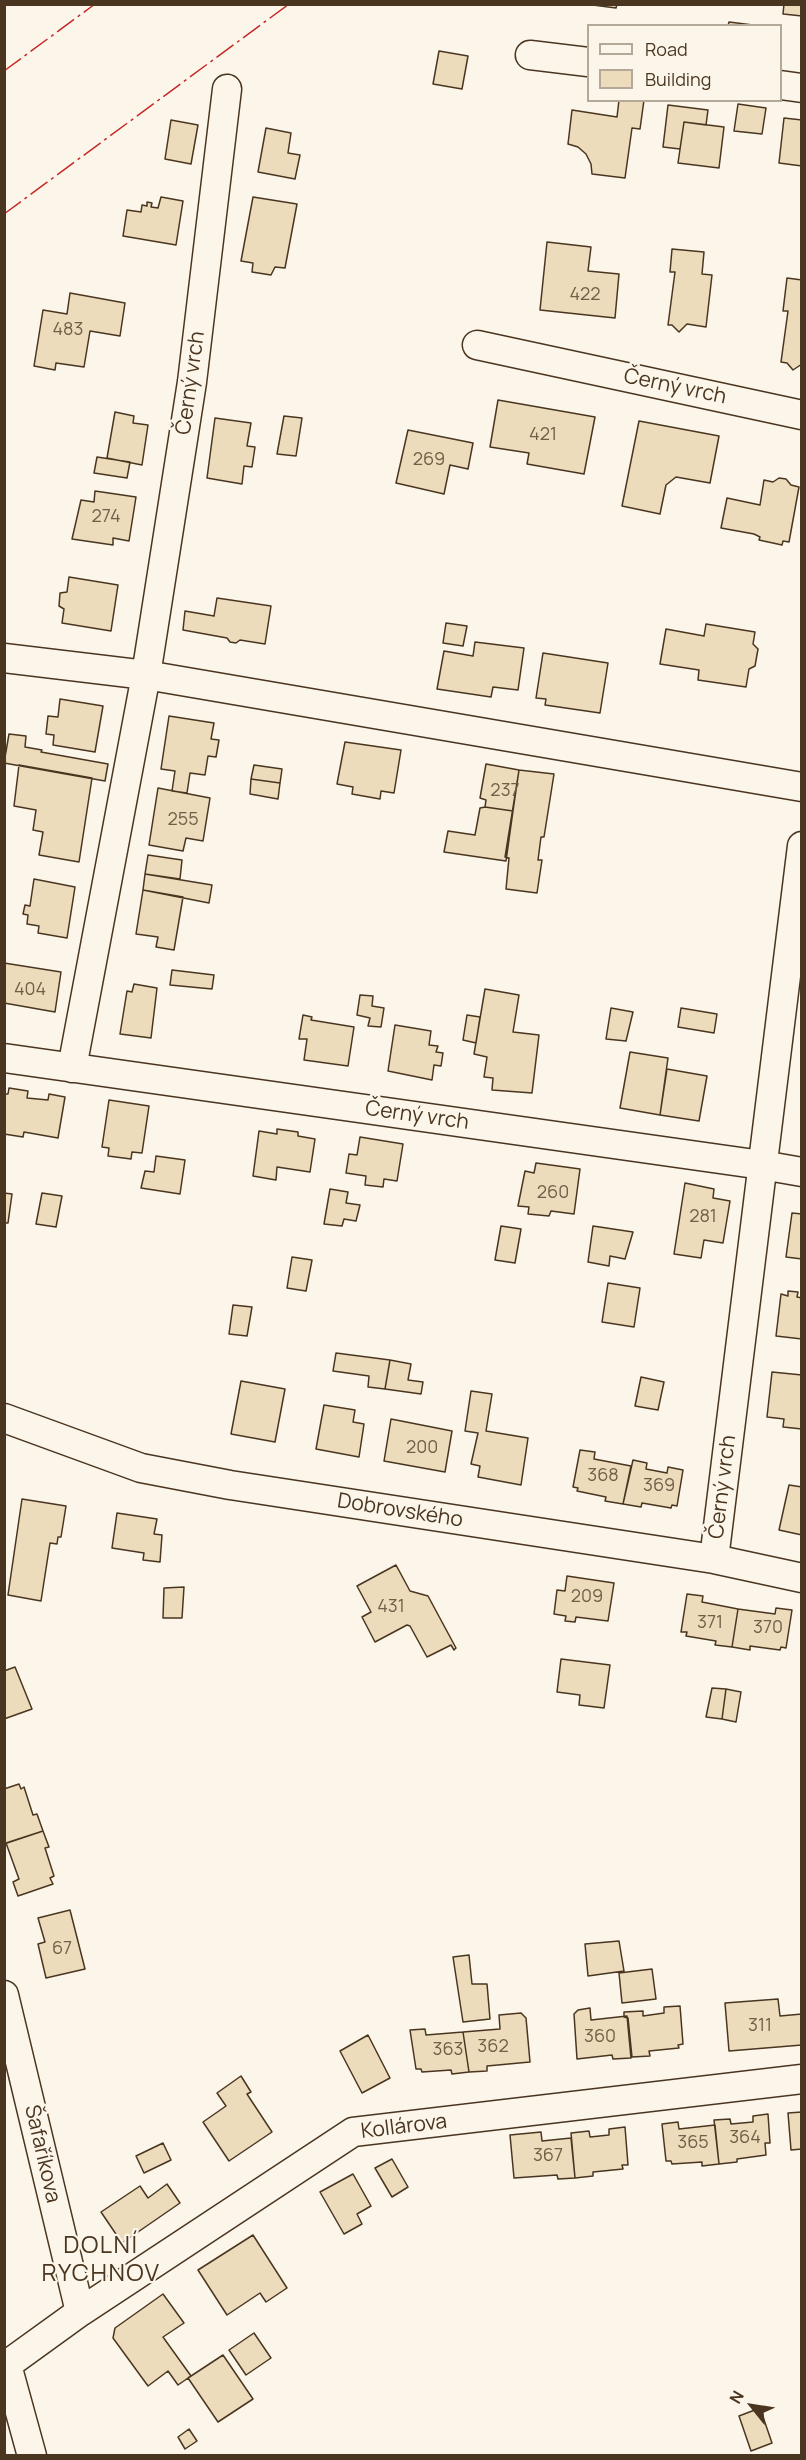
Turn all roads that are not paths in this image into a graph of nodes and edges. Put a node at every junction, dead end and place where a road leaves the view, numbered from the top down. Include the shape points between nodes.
1 (530, 55) dead end
2 (587, 62) edge
3 (782, 85) edge
4 (801, 88) edge
5 (227, 89) dead end
6 (477, 345) dead end
7 (801, 415) edge
8 (4, 658) edge
9 (146, 675) junction
10 (801, 787) edge
11 (801, 846) edge
12 (4, 1058) edge
13 (72, 1068) junction
14 (762, 1165) junction
15 (801, 1172) edge
16 (4, 1418) edge
17 (714, 1559) junction
18 (801, 1578) edge
19 (4, 1995) edge
20 (801, 2079) edge
21 (80, 2312) junction
22 (6, 2366) edge
23 (32, 2456) edge

1 - 2 street
3 - 4 street
5 - 9 street, Černý vrch via 192,382
6 - 7 street, Černý vrch
8 - 9 street
9 - 10 street
9 - 13 street, Černý vrch
11 - 14 street, Černý vrch
12 - 13 street, Černý vrch
13 - 14 street, Černý vrch
14 - 15 street
14 - 17 street, Černý vrch
16 - 17 street, Dobrovského via 141,1468
17 - 18 street, Dobrovského
19 - 21 street, Šafaříkova
20 - 21 street, Kollárova via 353,2132
21 - 22 street, Kollárova
22 - 23 street

